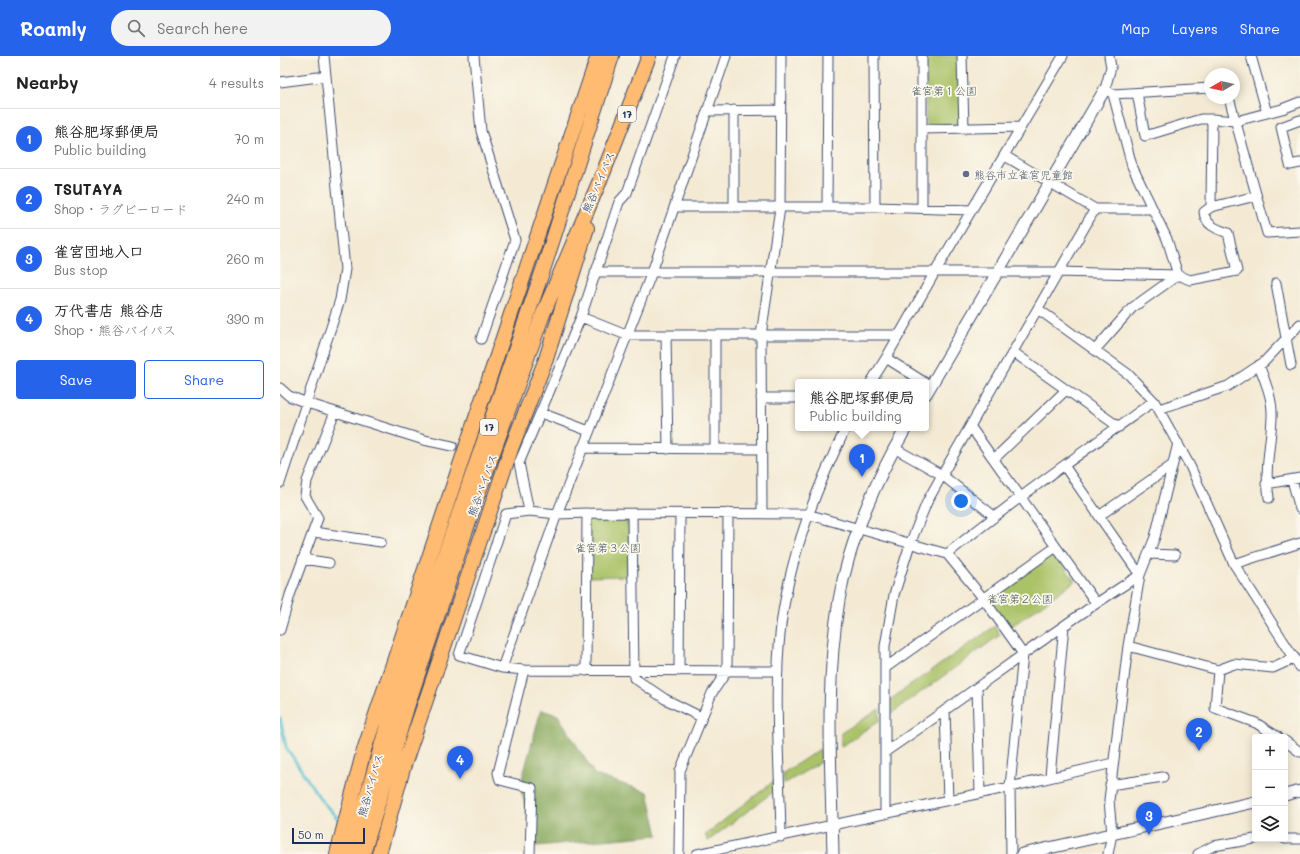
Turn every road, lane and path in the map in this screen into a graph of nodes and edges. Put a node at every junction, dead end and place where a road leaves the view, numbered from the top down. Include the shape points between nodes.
1 (324, 56) edge
2 (474, 56) edge
3 (598, 56) edge
4 (612, 56) edge
5 (649, 56) edge
6 (675, 56) edge
7 (726, 56) edge
8 (781, 56) edge
9 (828, 56) edge
10 (874, 56) edge
11 (922, 56) edge
12 (962, 56) edge
13 (1063, 56) edge
14 (1109, 56) edge
15 (1251, 56) edge
16 (326, 76) junction
17 (280, 82) edge
18 (1204, 88) edge
19 (1109, 91) junction
20 (1137, 93) junction
21 (1300, 102) edge
22 (1231, 104) edge
23 (734, 110) junction
24 (780, 110) junction
25 (707, 111) junction
26 (1267, 113) junction
27 (1212, 119) junction
28 (1236, 120) junction
29 (1300, 120) edge
30 (1021, 127) junction
31 (922, 129) junction
32 (964, 129) junction
33 (1005, 156) junction
34 (1300, 164) edge
35 (604, 171) junction
36 (1051, 182) junction
37 (1256, 196) junction
38 (734, 206) junction
39 (674, 207) junction
40 (827, 207) junction
41 (875, 207) junction
42 (1211, 207) junction
43 (780, 208) junction
44 (922, 208) junction
45 (1095, 209) junction
46 (1152, 209) junction
47 (972, 210) junction
48 (1300, 231) edge
49 (770, 271) junction
50 (595, 272) junction
51 (652, 272) junction
52 (935, 272) junction
53 (1058, 272) junction
54 (998, 273) junction
55 (1178, 275) junction
56 (1276, 283) dead end
57 (1038, 309) junction
58 (581, 317) junction
59 (1300, 324) edge
60 (626, 335) junction
61 (666, 335) junction
62 (715, 335) junction
63 (761, 335) junction
64 (899, 336) junction
65 (480, 339) dead end
66 (1286, 339) junction
67 (1095, 350) junction
68 (1012, 352) junction
69 (886, 358) junction
70 (1259, 365) junction
71 (1292, 365) dead end
72 (873, 379) edge
73 (917, 379) edge
74 (929, 383) edge
75 (280, 388) edge
76 (1066, 390) junction
77 (761, 398) junction
78 (795, 398) edge
79 (1154, 401) junction
80 (307, 403) junction
81 (1159, 409) junction
82 (335, 412) junction
83 (542, 413) junction
84 (970, 426) junction
85 (1119, 427) junction
86 (589, 431) junction
87 (845, 431) edge
88 (904, 431) edge
89 (1178, 443) junction
90 (452, 446) tunnel mouth
91 (582, 448) junction
92 (715, 448) junction
93 (894, 448) junction
94 (761, 449) junction
95 (668, 450) junction
96 (994, 459) junction
97 (1065, 466) junction
98 (1171, 466) junction
99 (942, 475) junction
100 (1296, 479) edge
101 (280, 483) edge
102 (1266, 484) junction
103 (1020, 496) junction
104 (1268, 498) dead end
105 (1300, 509) edge
106 (529, 511) junction
107 (587, 513) junction
108 (728, 513) junction
109 (762, 513) junction
110 (557, 514) junction
111 (632, 514) junction
112 (680, 514) junction
113 (808, 514) junction
114 (994, 516) junction
115 (1099, 516) junction
116 (858, 529) junction
117 (314, 532) junction
118 (381, 542) dead end
119 (1300, 543) edge
120 (910, 544) junction
121 (1056, 547) junction
122 (948, 554) junction
123 (1148, 554) junction
124 (1175, 555) dead end
125 (303, 559) junction
126 (329, 563) dead end
127 (1234, 564) junction
128 (1140, 575) junction
129 (280, 594) edge
130 (290, 595) junction
131 (983, 598) junction
132 (1096, 603) junction
133 (1064, 626) junction
134 (280, 630) edge
135 (1128, 646) junction
136 (1023, 654) junction
137 (1295, 658) junction
138 (1300, 667) edge
139 (502, 668) junction
140 (885, 668) junction
141 (524, 670) junction
142 (680, 670) junction
143 (1218, 670) junction
144 (586, 671) junction
145 (633, 671) junction
146 (727, 671) junction
147 (778, 671) junction
148 (977, 688) junction
149 (945, 711) junction
150 (701, 717) junction
151 (1273, 734) edge
152 (1288, 743) edge
153 (885, 752) junction
154 (1300, 752) edge
155 (1113, 763) junction
156 (1050, 776) junction
157 (1163, 777) dead end
158 (1110, 785) junction
159 (1010, 787) junction
160 (1300, 791) edge
161 (980, 793) junction
162 (1288, 794) edge
163 (372, 800) junction
164 (948, 800) junction
165 (1252, 803) edge
166 (885, 814) junction
167 (832, 826) junction
168 (1112, 834) junction
169 (781, 837) junction
170 (1288, 839) edge
171 (1300, 839) edge
172 (1252, 840) edge
173 (337, 854) edge
174 (350, 854) edge
175 (363, 854) edge
176 (379, 854) edge
177 (530, 854) edge
178 (680, 854) edge
179 (697, 854) edge
180 (833, 854) edge
181 (1011, 854) edge
182 (1022, 854) edge
183 (1108, 854) edge
184 (1198, 854) edge

1 - 16 street
2 - 65 street via 481,131 515,240
3 - 173 highway, 17 via 364,750
4 - 163 highway, 熊谷バイパス / 17 via 544,267 394,702
5 - 35 highway, 熊谷バイパス / 17
6 - 50 street via 627,193 619,202
7 - 25 street
8 - 24 street
9 - 40 street
10 - 41 street
11 - 31 street
12 - 32 street
13 - 30 street
14 - 19 street
15 - 26 street
16 - 17 street
16 - 80 street via 345,269 340,300
18 - 20 street
19 - 20 street
19 - 36 street
19 - 46 street via 1132,166
20 - 27 street via 1145,136 1201,118
21 - 26 street
22 - 28 street
23 - 24 street
23 - 25 street
23 - 38 street
24 - 43 street
25 - 39 street
26 - 28 street
27 - 28 street
27 - 42 street
28 - 37 street
29 - 34 street via 1281,127 1290,165
30 - 32 street
30 - 33 street
31 - 32 street
31 - 44 street
33 - 36 street
33 - 47 street
35 - 163 highway, 熊谷バイパス / 17 via 543,314 478,494 408,704
35 - 176 highway, 17 via 566,299 470,567 404,765
36 - 45 street
36 - 54 street
37 - 42 street
37 - 48 street via 1267,233
38 - 39 street
38 - 43 street
39 - 51 street
40 - 41 street
40 - 43 street
41 - 44 street
42 - 55 street via 1204,212 1204,217 1214,228 1228,232 1237,271 1190,280
43 - 49 street
44 - 47 street
45 - 46 street
45 - 53 street
46 - 55 street via 1167,239
47 - 52 street
49 - 51 street
49 - 52 street
49 - 63 street
50 - 51 street
50 - 58 street
51 - 60 street
52 - 54 street
52 - 64 street
53 - 54 street
53 - 55 street
53 - 57 street
54 - 74 street
55 - 67 street via 1132,308
56 - 66 street
57 - 67 street
57 - 68 street
58 - 60 street
58 - 83 street
59 - 66 street
60 - 61 street
60 - 86 street
61 - 62 street
61 - 95 street
62 - 63 street
62 - 92 street
63 - 64 street
63 - 77 street
64 - 69 street
66 - 70 street
66 - 71 street
67 - 79 street via 1128,374
68 - 76 street
68 - 84 street
69 - 72 street
69 - 73 street
70 - 81 street via 1228,386
70 - 102 street via 1273,415
75 - 80 street via 288,396
76 - 85 street
76 - 96 street
77 - 78 street
77 - 94 street
79 - 81 street
79 - 85 street
80 - 82 street
80 - 101 street
81 - 89 street
82 - 90 street via 424,440
82 - 117 street via 307,481 306,496 318,518
83 - 86 street
83 - 106 street via 520,463
84 - 96 street
84 - 99 street
85 - 97 street
86 - 91 street
87 - 113 street
88 - 93 street
89 - 98 street
89 - 127 street
91 - 95 street
91 - 110 street
92 - 94 street
92 - 95 street
93 - 99 street
93 - 116 street
94 - 109 street
96 - 103 street
97 - 103 street
97 - 115 street
98 - 115 street
98 - 123 street via 1163,508
99 - 114 street
99 - 120 street via 927,502
100 - 102 street
100 - 105 street
102 - 104 street
103 - 114 street
103 - 121 street
106 - 110 street
106 - 139 street via 506,514 459,655
107 - 110 street
107 - 111 street
107 - 144 street
108 - 109 street
108 - 112 street
108 - 146 street
109 - 113 street
110 - 139 street
111 - 112 street
111 - 145 street
112 - 142 street
113 - 116 street
113 - 147 street via 781,624
114 - 122 street
115 - 128 street
116 - 120 street
116 - 167 street via 839,598 834,636 830,686
117 - 118 street
117 - 125 street
119 - 127 street
120 - 122 street
120 - 140 street via 894,595 885,646
121 - 131 street
121 - 132 street
122 - 131 street
123 - 124 street
123 - 128 street
125 - 126 street
125 - 130 street
127 - 137 street
128 - 132 street
128 - 135 street
129 - 130 street
130 - 134 street
131 - 136 street
131 - 140 street
132 - 133 street
133 - 136 street
133 - 156 street
135 - 143 street
135 - 155 street
136 - 148 street
136 - 159 street
137 - 138 street
137 - 143 street via 1273,668 1234,664
139 - 141 street
140 - 153 street
141 - 144 street
141 - 177 street via 498,773 500,780 532,788
142 - 145 street
142 - 146 street
143 - 151 street via 1215,708 1256,723
144 - 145 street
145 - 150 street via 634,678 665,699
146 - 147 street
146 - 150 street via 712,692
147 - 169 street
148 - 149 street
148 - 161 street
149 - 153 street
149 - 164 street
150 - 178 street via 680,771
152 - 154 street
153 - 166 street
155 - 156 street
155 - 158 street
156 - 159 street
157 - 158 street
158 - 168 street
159 - 161 street
159 - 181 street
160 - 162 street
161 - 164 street
163 - 174 highway, 熊谷バイパス / 17
163 - 175 highway, 熊谷バイパス / 17
164 - 166 street
165 - 168 street
166 - 167 street
167 - 169 street
167 - 180 street
168 - 182 street
168 - 183 street
169 - 179 street
170 - 171 street
172 - 184 street via 1213,846

